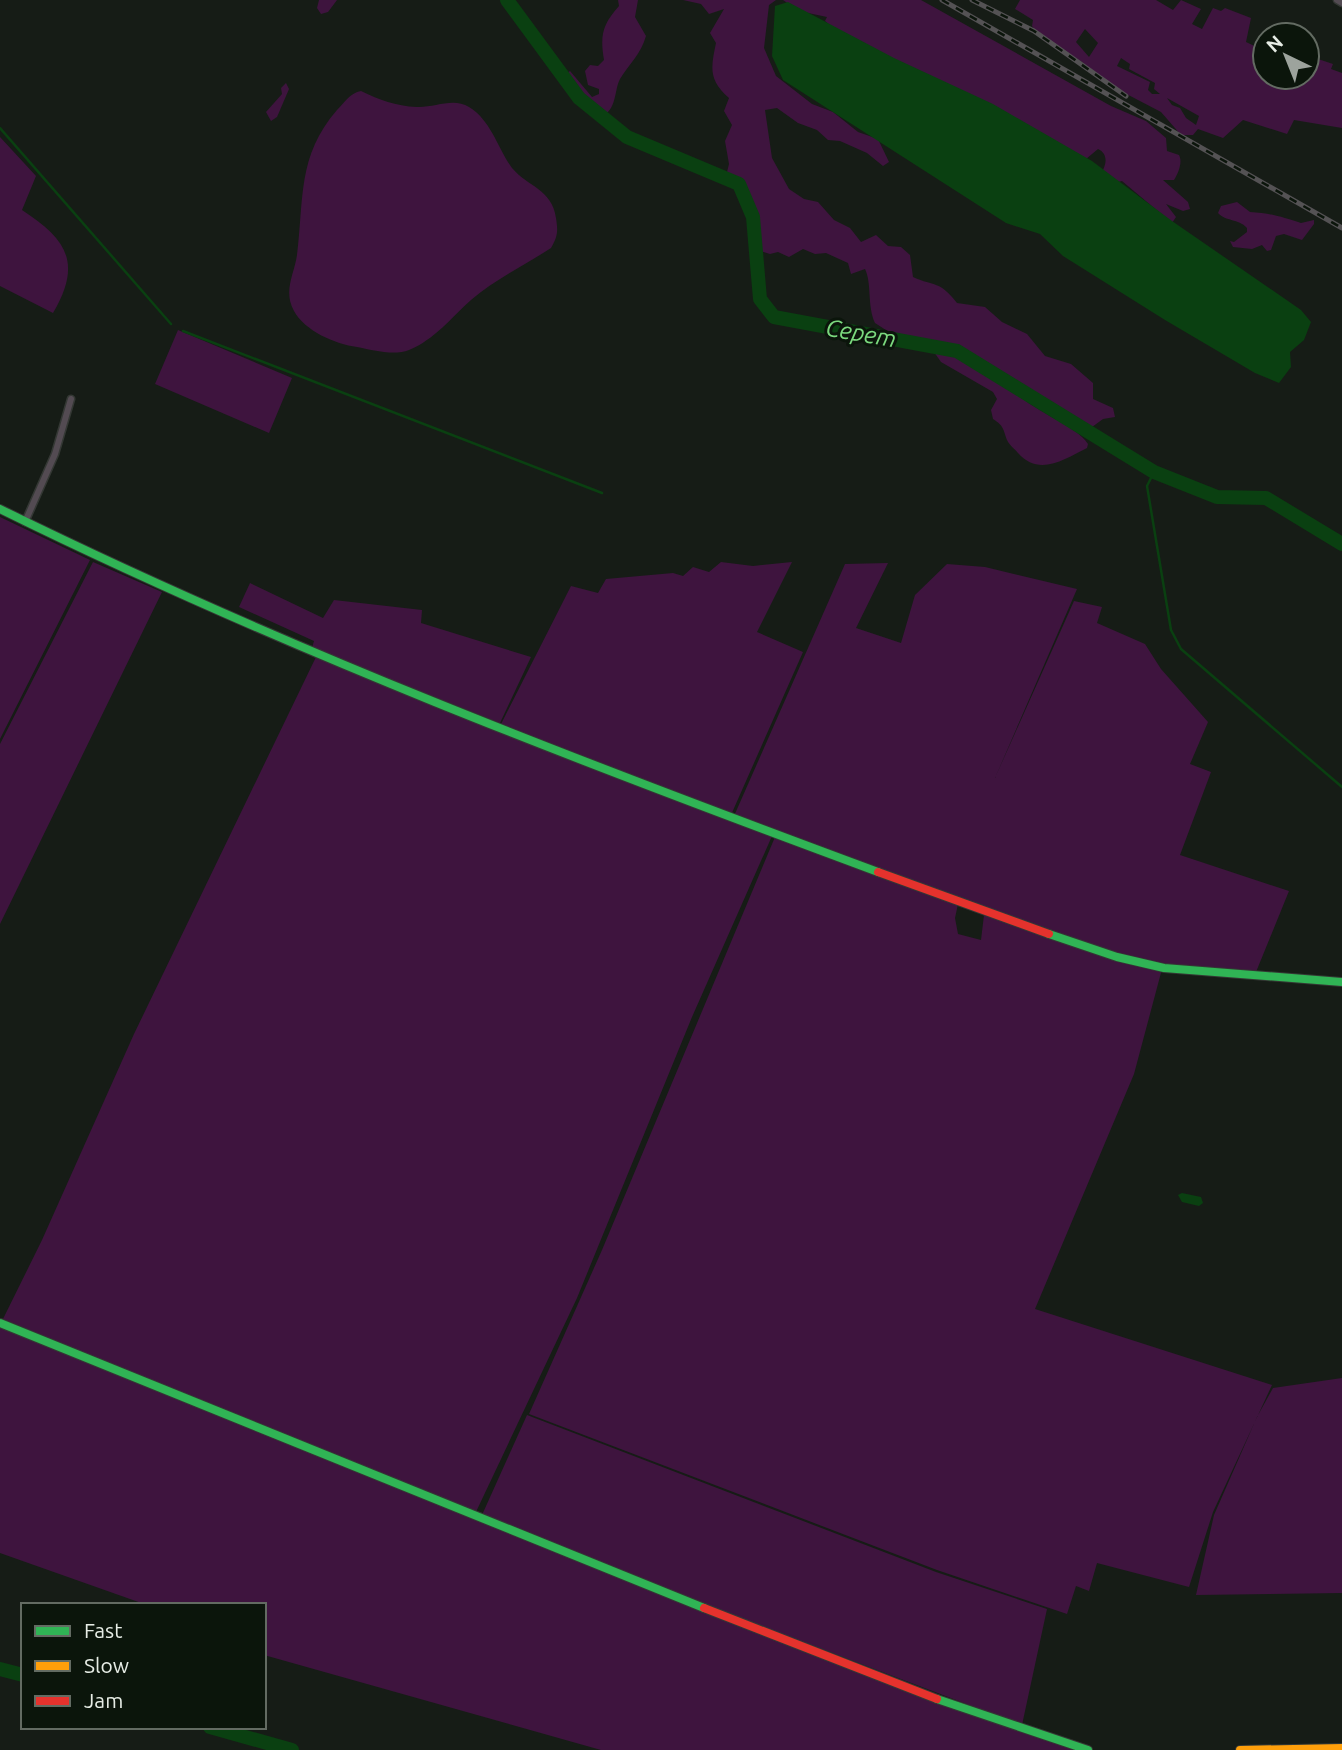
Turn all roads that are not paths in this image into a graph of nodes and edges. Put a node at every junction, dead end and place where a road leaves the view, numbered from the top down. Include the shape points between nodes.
1 (1337, 0) edge
2 (1342, 3) edge
3 (71, 399) dead end
4 (0, 509) edge
5 (25, 522) junction
6 (1342, 982) edge
7 (0, 1323) edge
8 (1342, 1748) edge
9 (1088, 1750) edge
10 (1240, 1750) edge

1 - 2 street
3 - 5 street via 55,454
4 - 5 street
5 - 6 street via 363,673 1021,925 1164,968
7 - 9 street via 833,1659
8 - 10 street

